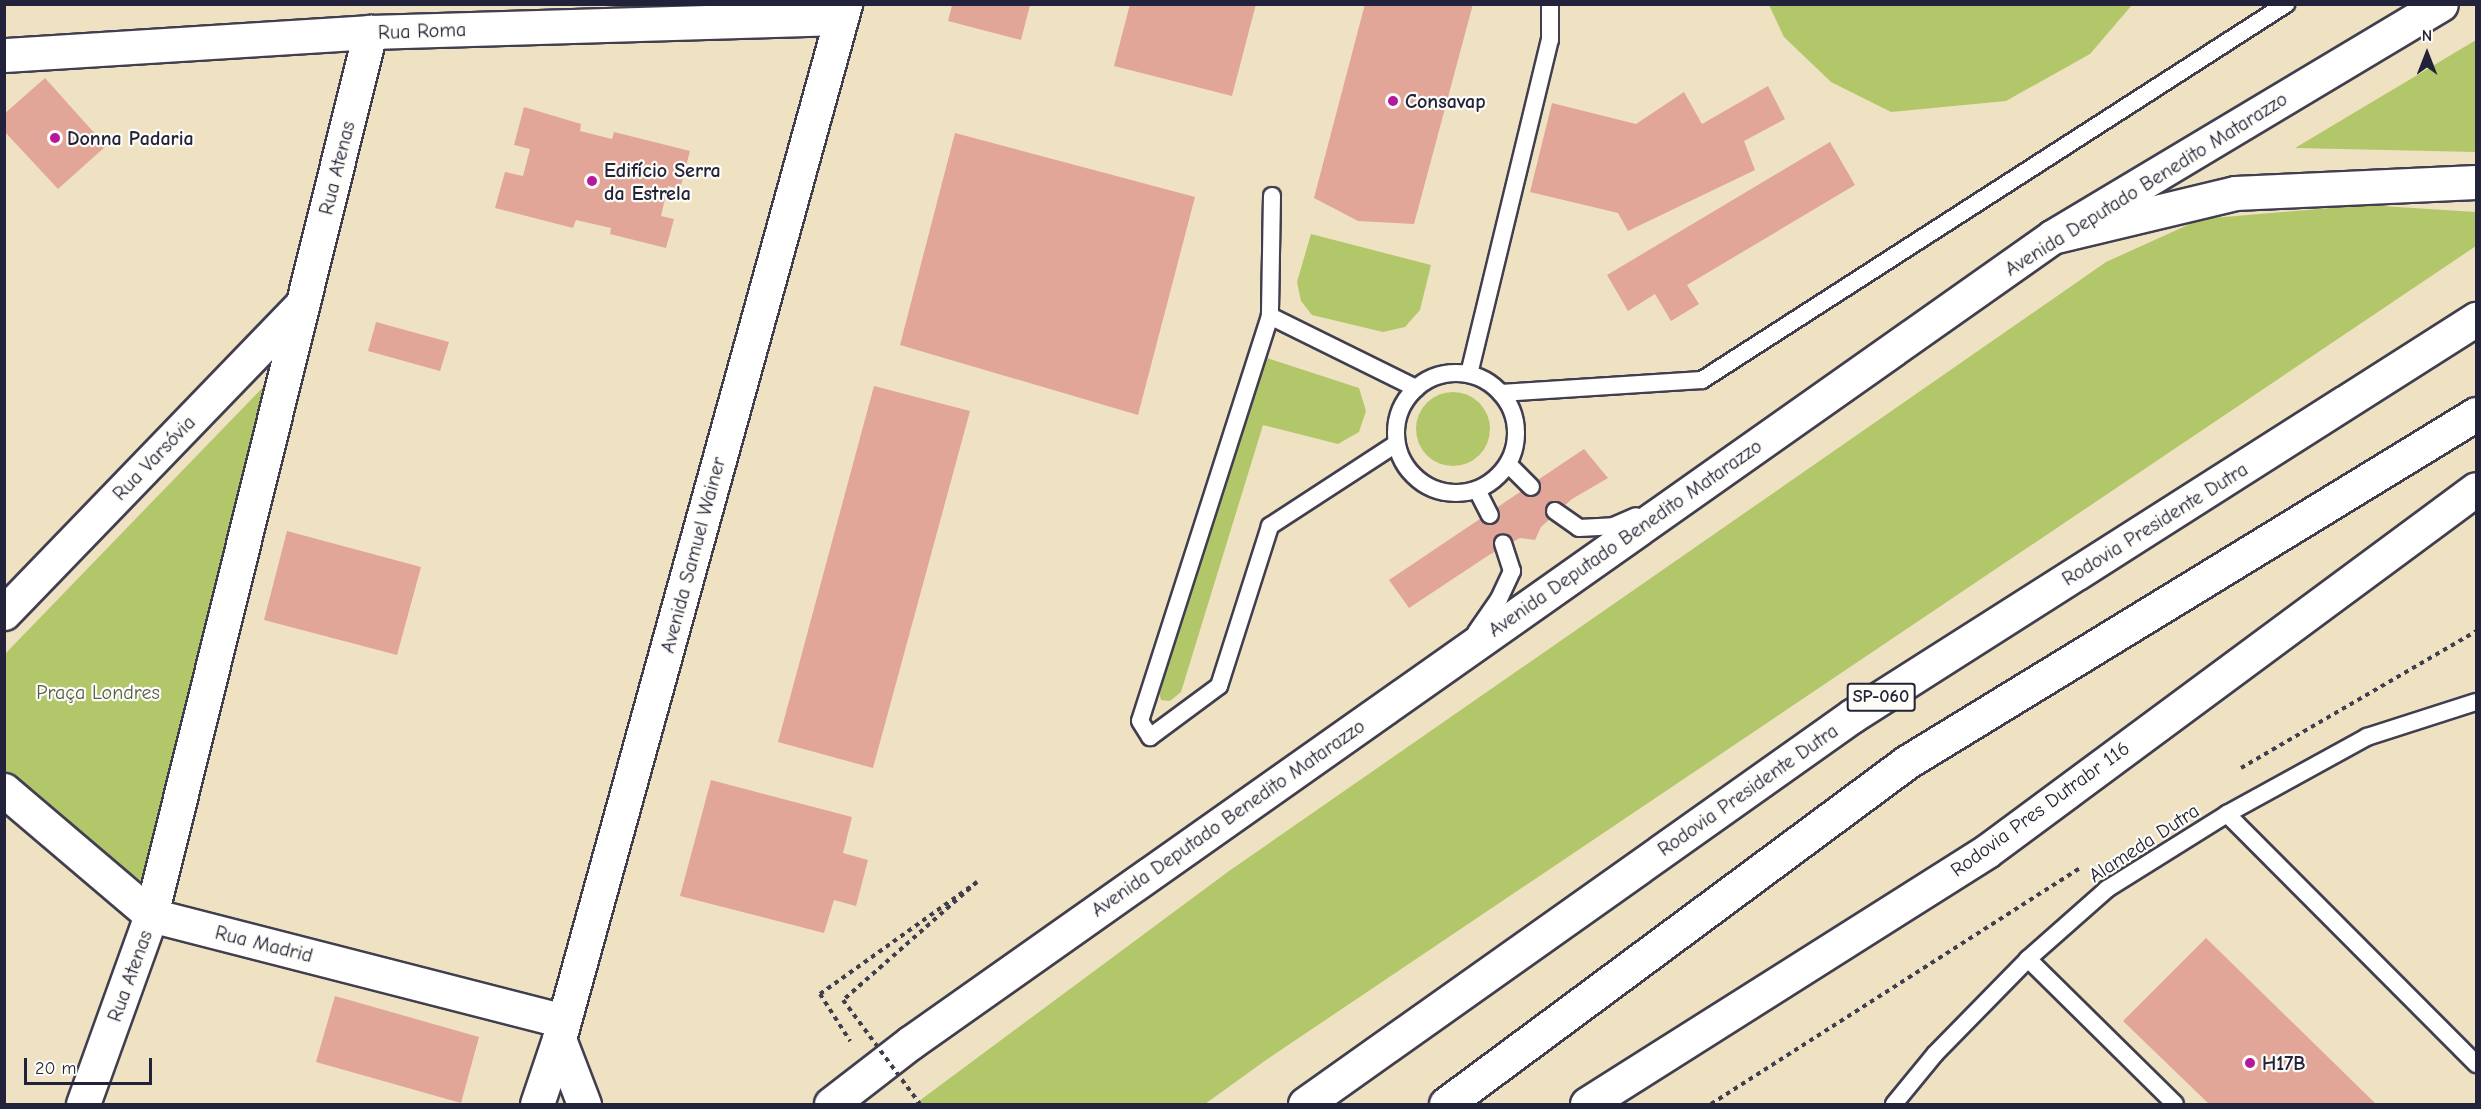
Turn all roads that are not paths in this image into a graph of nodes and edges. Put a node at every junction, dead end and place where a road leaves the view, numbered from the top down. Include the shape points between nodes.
1 (1550, 4) edge
2 (2286, 4) edge
3 (2441, 4) edge
4 (843, 11) edge
5 (370, 32) junction
6 (4, 55) edge
7 (2476, 182) edge
8 (1272, 196) dead end
9 (2052, 237) junction
10 (303, 303) junction
11 (1270, 316) junction
12 (2476, 319) edge
13 (1469, 374) junction
14 (1416, 388) junction
15 (1501, 393) junction
16 (2476, 414) edge
17 (1396, 444) junction
18 (1509, 465) junction
19 (1531, 487) dead end
20 (2476, 489) edge
21 (1477, 490) junction
22 (2476, 496) edge
23 (1684, 497) junction
24 (1555, 512) dead end
25 (1490, 515) dead end
26 (2428, 524) junction
27 (1503, 543) dead end
28 (4, 613) edge
29 (1458, 656) junction
30 (2476, 702) edge
31 (4, 790) edge
32 (2227, 814) junction
33 (151, 915) junction
34 (2028, 959) junction
35 (562, 1030) junction
36 (2476, 1064) edge
37 (83, 1104) edge
38 (537, 1104) edge
39 (584, 1104) edge
40 (831, 1104) edge
41 (1305, 1104) edge
42 (1446, 1104) edge
43 (1587, 1104) edge
44 (1894, 1104) edge
45 (2175, 1104) edge

1 - 13 lane via 1550,40
2 - 15 lane via 1702,380
3 - 9 main road, Avenida Deputado Benedito Matarazzo
4 - 5 main road, Rua Roma
4 - 35 main road, Avenida Samuel Wainer
5 - 6 main road, Rua Roma
5 - 10 main road, Rua Atenas
7 - 9 main road via 2235,193
8 - 11 lane
9 - 23 main road, Avenida Deputado Benedito Matarazzo
10 - 28 main road, Rua Varsóvia
10 - 33 main road
11 - 14 lane
11 - 17 lane via 1140,721 1150,736 1219,686 1270,526
12 - 41 main road, Rodovia Presidente Dutra / SP-060 via 1852,716
13 - 14 lane via 1441,375
13 - 15 lane via 1487,380
14 - 17 lane via 1403,404 1396,424
15 - 18 lane via 1513,410 1516,427
16 - 42 main road via 1907,762
17 - 21 lane via 1411,471 1436,490
18 - 19 lane
18 - 21 lane
20 - 26 main road, Rodovia Pres Dutrabr 116
21 - 25 lane
22 - 26 main road
23 - 24 lane via 1613,526 1579,528
23 - 29 main road, Avenida Deputado Benedito Matarazzo
26 - 43 main road, Rodovia Pres Dutrabr 116 via 1987,851
27 - 29 lane via 1512,571 1499,599
29 - 40 main road, Avenida Deputado Benedito Matarazzo via 910,1043
30 - 32 lane, Alameda Dutra via 2367,737
31 - 33 main road, Rua Madrid
32 - 34 lane, Alameda Dutra via 2107,889
32 - 36 lane
33 - 35 main road, Rua Madrid
33 - 37 main road, Rua Atenas
34 - 44 lane, Alameda Dutra via 1935,1054
34 - 45 lane
35 - 38 main road, Avenida Samuel Wainer
35 - 39 main road

